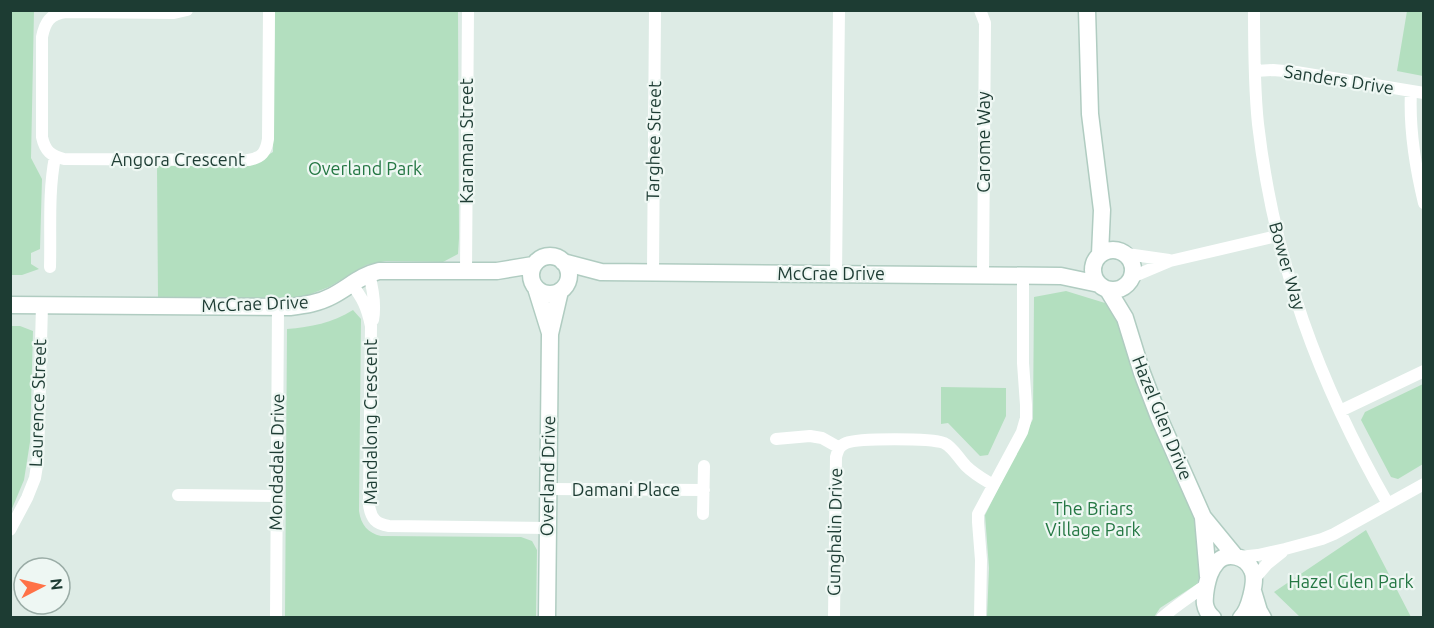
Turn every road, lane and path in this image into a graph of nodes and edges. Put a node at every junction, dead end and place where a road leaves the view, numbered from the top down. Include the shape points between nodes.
1 (187, 10) edge
2 (269, 10) edge
3 (468, 10) edge
4 (655, 10) edge
5 (839, 10) edge
6 (981, 10) edge
7 (1087, 10) edge
8 (1254, 10) edge
9 (1255, 71) junction
10 (1417, 92) edge
11 (55, 157) junction
12 (1424, 202) edge
13 (1102, 210) junction
14 (1277, 236) junction
15 (1122, 252) junction
16 (1098, 257) junction
17 (1170, 261) junction
18 (563, 262) junction
19 (534, 265) junction
20 (50, 267) dead end
21 (466, 271) junction
22 (497, 272) junction
23 (601, 272) junction
24 (653, 272) junction
25 (369, 274) junction
26 (836, 274) junction
27 (983, 275) junction
28 (1023, 276) junction
29 (1061, 276) junction
30 (1129, 281) junction
31 (351, 284) junction
32 (535, 287) junction
33 (1104, 287) junction
34 (561, 290) junction
35 (10, 305) edge
36 (42, 305) junction
37 (278, 307) junction
38 (1125, 318) junction
39 (371, 326) junction
40 (550, 334) junction
41 (1424, 371) edge
42 (1340, 411) junction
43 (776, 439) dead end
44 (838, 447) junction
45 (704, 466) dead end
46 (1424, 484) edge
47 (993, 485) junction
48 (548, 489) junction
49 (704, 490) junction
50 (178, 495) dead end
51 (277, 496) junction
52 (1389, 504) junction
53 (704, 514) dead end
54 (1203, 518) junction
55 (548, 528) junction
56 (10, 530) edge
57 (1286, 549) junction
58 (1237, 557) junction
59 (1207, 580) junction
60 (1253, 585) junction
61 (276, 618) edge
62 (547, 618) edge
63 (834, 618) edge
64 (980, 618) edge
65 (1162, 618) edge
66 (1213, 618) edge
67 (1241, 618) edge
68 (1263, 618) edge

1 - 11 street via 66,12 48,19 42,37 42,137 48,153
2 - 11 street, Angora Crescent via 268,139 260,157
3 - 21 street, Karaman Street
4 - 24 street, Targhee Street
5 - 26 street
6 - 27 street, Carome Way via 985,23
7 - 13 street via 1090,114
8 - 9 street, Bower Way
9 - 10 street, Sanders Drive via 1296,72
9 - 14 street, Bower Way via 1259,132
10 - 12 street via 1410,113 1411,134
11 - 20 street
13 - 15 street
13 - 16 street
14 - 17 street
14 - 42 street, Bower Way via 1304,326
15 - 16 street via 1105,251
15 - 17 street
15 - 30 street via 1133,265
16 - 29 street, McCrae Drive
16 - 33 street via 1093,273
17 - 30 street
18 - 19 street via 551,256
18 - 23 street, McCrae Drive
18 - 34 street via 568,278
19 - 22 street, McCrae Drive
19 - 32 street via 531,275
21 - 22 street, McCrae Drive
21 - 25 street, McCrae Drive
22 - 32 street, McCrae Drive
23 - 24 street, McCrae Drive
23 - 34 street, McCrae Drive
24 - 26 street, McCrae Drive
25 - 31 street, McCrae Drive
25 - 39 street, Mandalong Crescent via 375,310
26 - 27 street, McCrae Drive
27 - 28 street, McCrae Drive
28 - 29 street, McCrae Drive
28 - 47 street via 1026,418
29 - 33 street, McCrae Drive
30 - 33 street via 1115,290
30 - 38 street, Hazel Glen Drive
31 - 37 street, McCrae Drive via 319,302
31 - 39 street, Mandalong Crescent via 364,301
32 - 34 street via 548,294
32 - 40 street, Overland Drive
33 - 38 street, Hazel Glen Drive
34 - 40 street, Overland Drive
35 - 36 street, McCrae Drive
36 - 37 street, McCrae Drive
36 - 56 street, Laurence Street via 38,459 35,478
37 - 51 street, Mondadale Drive
38 - 54 street, Hazel Glen Drive via 1160,420
39 - 55 street, Mandalong Crescent via 369,506 373,520 396,527
40 - 48 street, Overland Drive
41 - 42 street
42 - 52 street, Bower Way
43 - 44 street, Gunghalin Drive via 810,436
44 - 47 street, Gunghalin Drive via 857,440 942,442 975,474
44 - 63 street, Gunghalin Drive
45 - 49 street, Damani Place
46 - 52 street
47 - 64 street via 980,509 978,522
48 - 49 street, Damani Place
48 - 55 street, Overland Drive
49 - 53 street, Damani Place
50 - 51 street
51 - 61 street, Mondadale Drive
52 - 57 street via 1334,534
54 - 58 street, Hazel Glen Drive
54 - 59 street, Hazel Glen Drive
55 - 62 street, Overland Drive
57 - 58 street
57 - 60 street via 1267,564
58 - 59 street via 1217,562
58 - 60 street, Hazel Glen Drive via 1252,570
59 - 65 street via 1194,595
59 - 66 street, Hazel Glen Drive via 1204,605
60 - 67 street via 1249,606
60 - 68 street

